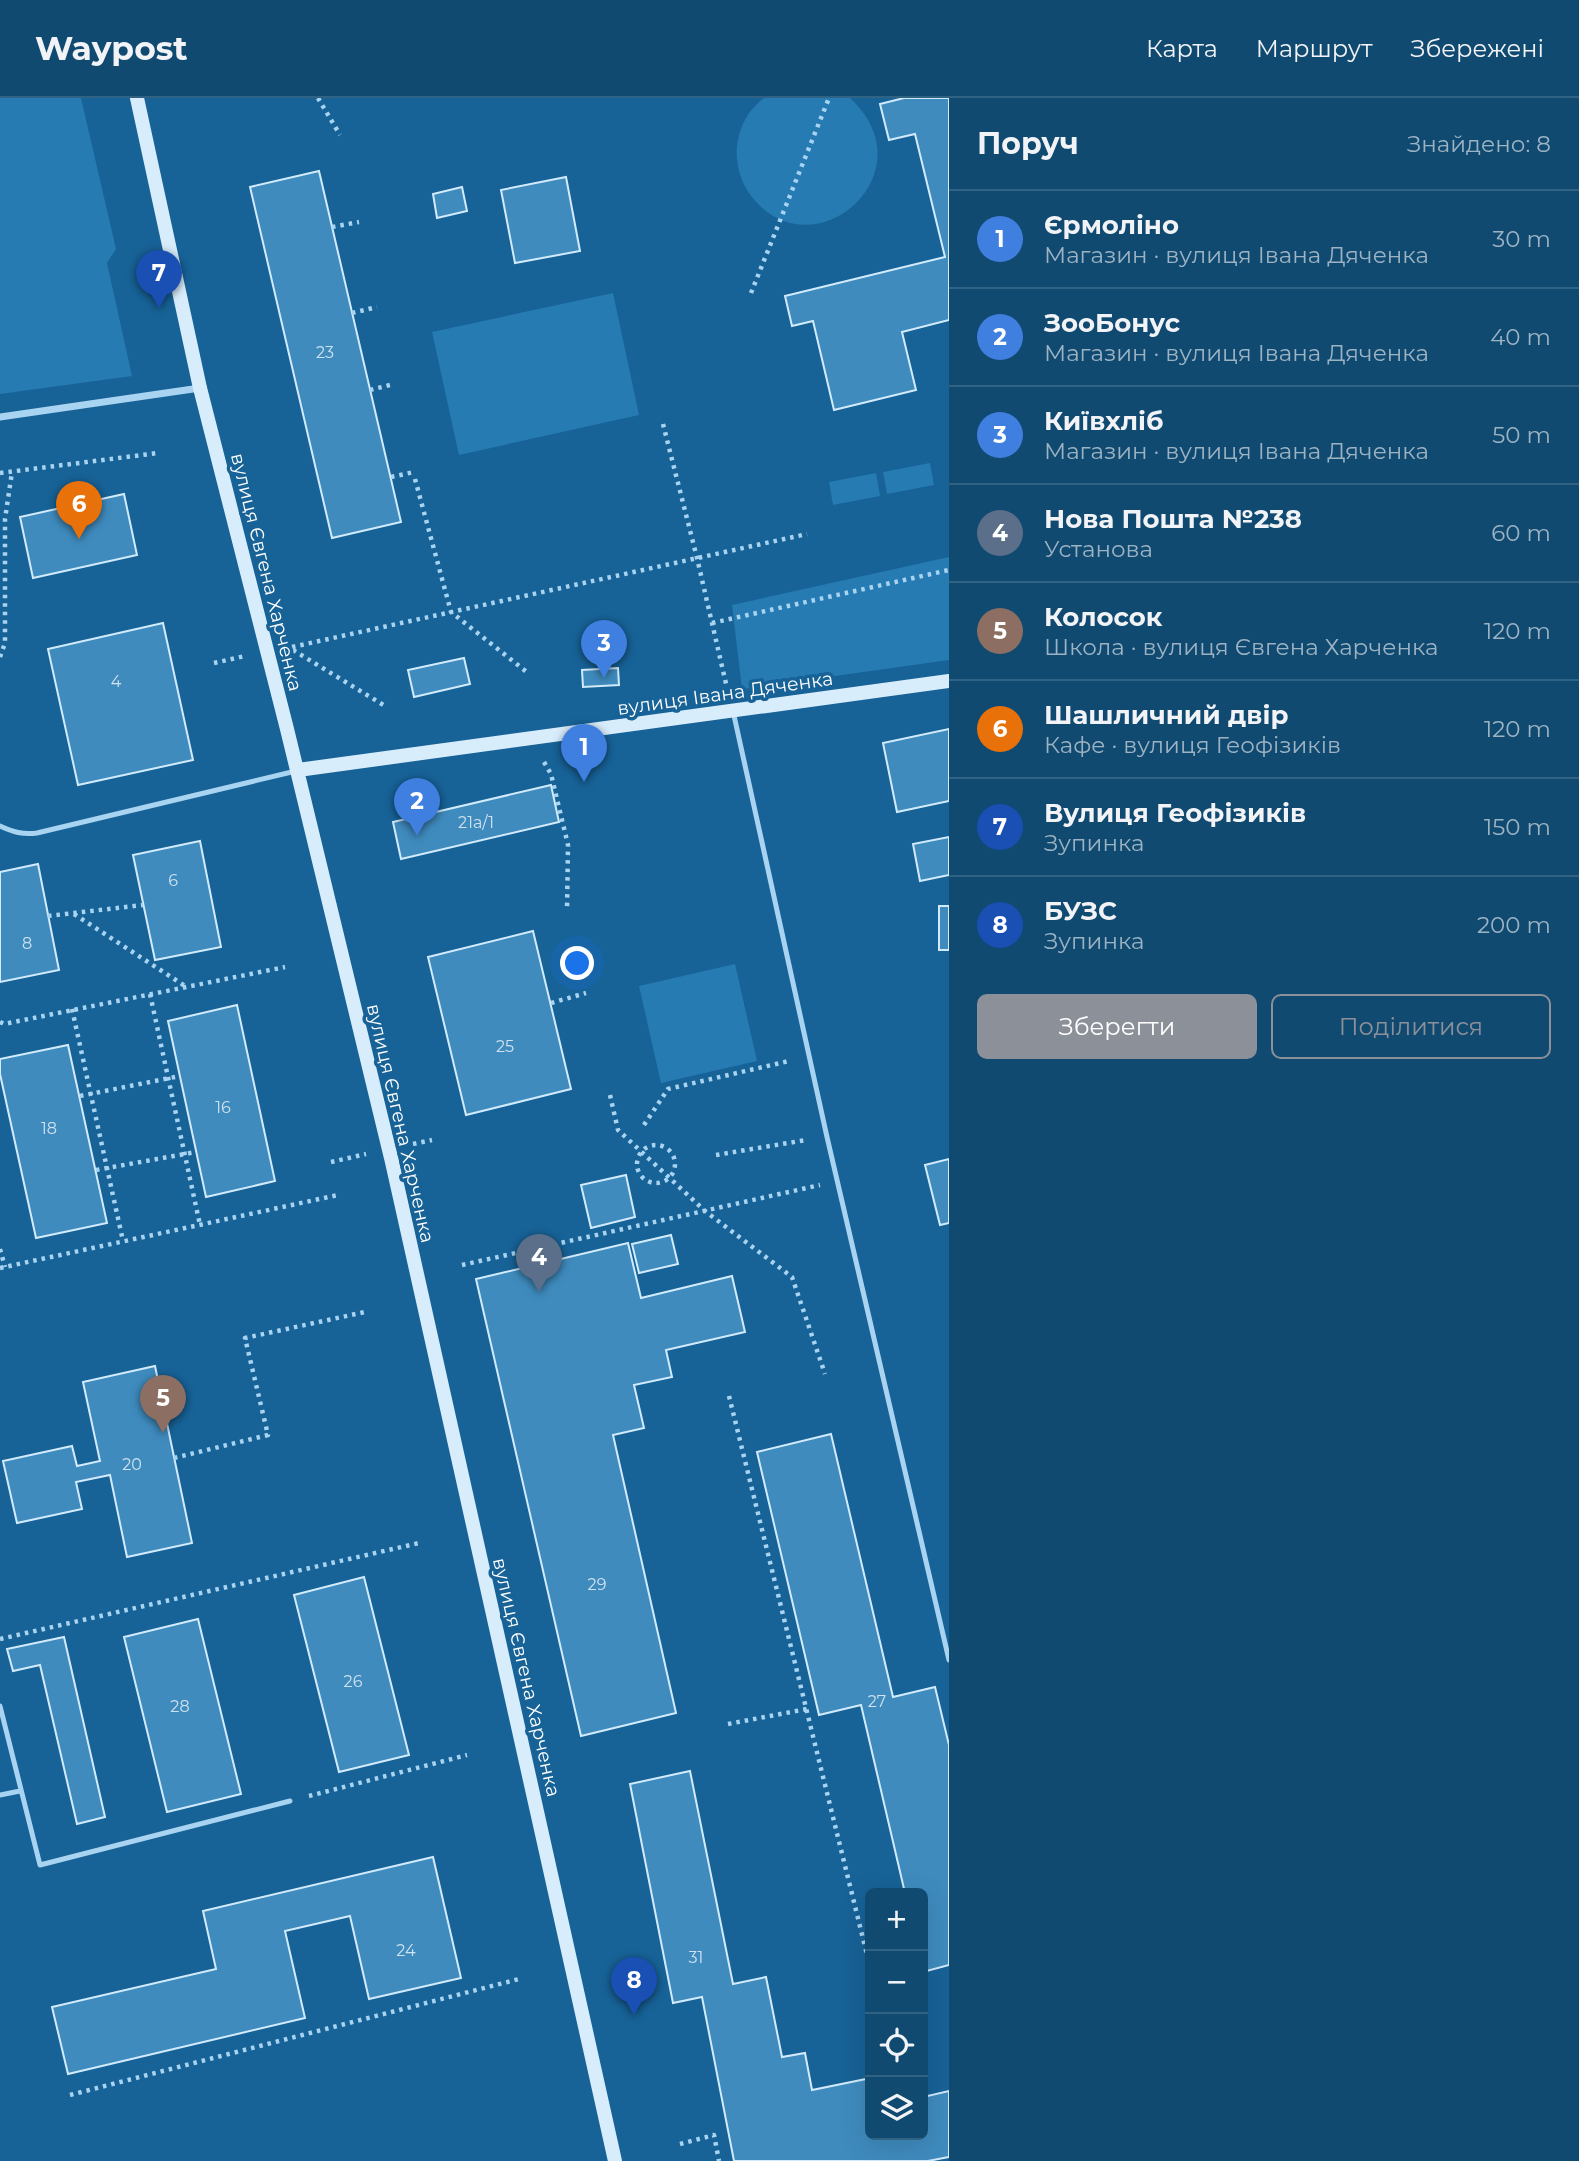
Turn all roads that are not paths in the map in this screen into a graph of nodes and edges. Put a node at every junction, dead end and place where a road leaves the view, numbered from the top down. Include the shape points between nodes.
1 (137, 98) edge
2 (200, 388) junction
3 (0, 417) edge
4 (949, 681) edge
5 (733, 711) junction
6 (298, 770) junction
7 (0, 826) edge
8 (949, 1660) edge
9 (0, 1706) edge
10 (20, 1791) junction
11 (0, 1796) edge
12 (290, 1801) road end
13 (615, 2161) edge

1 - 2 main road, вулиця Євгена Харченка
2 - 3 street
2 - 6 main road, вулиця Євгена Харченка
4 - 5 main road, вулиця Івана Дяченка
5 - 6 main road, вулиця Івана Дяченка
5 - 8 lane
6 - 7 lane via 37,833 14,833
6 - 13 main road, вулиця Євгена Харченка via 394,1173
9 - 10 lane
10 - 11 lane
10 - 12 lane via 40,1866

